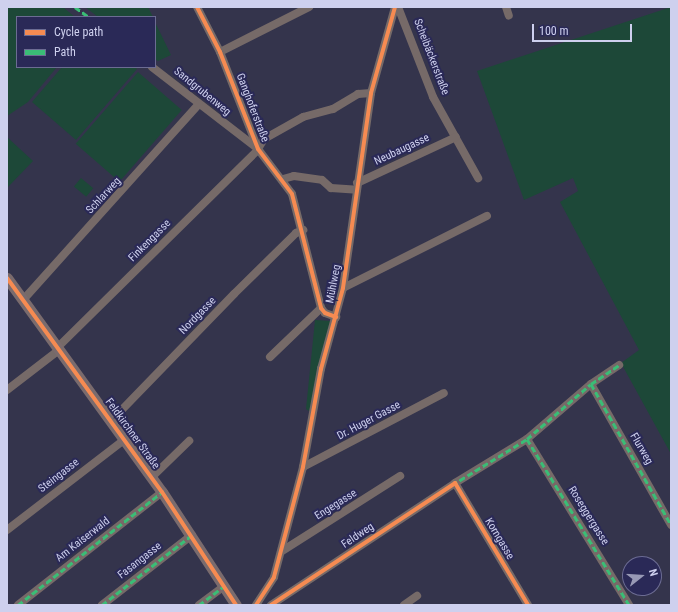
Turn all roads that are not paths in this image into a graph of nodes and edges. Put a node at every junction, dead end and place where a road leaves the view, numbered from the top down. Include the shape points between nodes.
1 (197, 7) edge
2 (309, 7) edge
3 (396, 7) edge
4 (506, 7) edge
5 (509, 16) dead end
6 (220, 52) junction
7 (153, 68) edge
8 (371, 93) junction
9 (199, 104) junction
10 (456, 137) junction
11 (258, 149) junction
12 (478, 178) dead end
13 (283, 179) junction
14 (357, 187) junction
15 (487, 216) dead end
16 (303, 230) junction
17 (7, 278) edge
18 (343, 288) junction
19 (23, 300) junction
20 (321, 308) junction
21 (336, 316) junction
22 (58, 349) junction
23 (270, 357) dead end
24 (619, 365) dead end
25 (591, 384) junction
26 (7, 390) edge
27 (444, 393) dead end
28 (111, 421) junction
29 (125, 439) junction
30 (527, 439) junction
31 (189, 441) dead end
32 (303, 467) junction
33 (400, 476) dead end
34 (152, 477) junction
35 (455, 482) junction
36 (162, 492) junction
37 (667, 510) edge
38 (671, 525) edge
39 (7, 530) edge
40 (192, 535) junction
41 (282, 551) junction
42 (224, 586) junction
43 (417, 596) dead end
44 (258, 604) edge
45 (18, 605) edge
46 (102, 605) edge
47 (199, 605) edge
48 (236, 605) edge
49 (271, 605) edge
50 (404, 605) edge
51 (528, 605) edge
52 (629, 605) edge

1 - 6 street, Ganghoferstraße
2 - 6 street
3 - 8 street, Mühlweg
3 - 10 street, Scheibäckerstraße via 433,97
4 - 5 street
6 - 11 street, Ganghoferstraße
7 - 9 street, Sandgrubenweg
8 - 11 street, Ganghoferstraße via 358,94 333,109 303,117 264,139
8 - 14 street, Mühlweg
9 - 11 street, Sandgrubenweg
9 - 19 street, Schlarweg
10 - 12 street, Scheibäckerstraße
10 - 14 street, Neubaugasse
11 - 13 street, Ganghoferstraße
11 - 22 street, Finkengasse
13 - 14 street via 294,176 322,180 331,188
13 - 16 street, Ganghoferstraße via 295,201
14 - 18 street, Mühlweg
15 - 18 street, Mühlweg
16 - 20 street, Ganghoferstraße
16 - 28 street, Nordgasse via 296,233
17 - 19 street, Feldkirchner Straße
18 - 21 street, Mühlweg
19 - 22 street, Feldkirchner Straße
20 - 21 street via 325,313
20 - 23 street
21 - 32 street, Mühlweg via 321,369
22 - 26 street, Finkengasse
22 - 28 street, Feldkirchner Straße
24 - 25 street, Feldweg
25 - 30 street, Feldweg
25 - 37 street, Flurweg
27 - 32 street, Dr. Huger Gasse
28 - 29 street, Feldkirchner Straße
29 - 34 street, Feldkirchner Straße
29 - 39 street, Steingasse
30 - 35 street, Feldweg
30 - 52 street, Roseggergasse
31 - 34 street, Feldkirchner Straße
32 - 41 street, Mühlweg
33 - 41 street, Engegasse
34 - 36 street, Feldkirchner Straße
35 - 49 street, Feldweg
35 - 51 street, Korngasse
36 - 40 street, Feldkirchner Straße
36 - 45 street, Am Kaiserwald
37 - 38 street, Flurweg
40 - 42 street, Feldkirchner Straße
40 - 46 street, Fasangasse
41 - 44 street, Mühlweg via 274,577
42 - 47 street
42 - 48 street, Feldkirchner Straße
43 - 50 street

